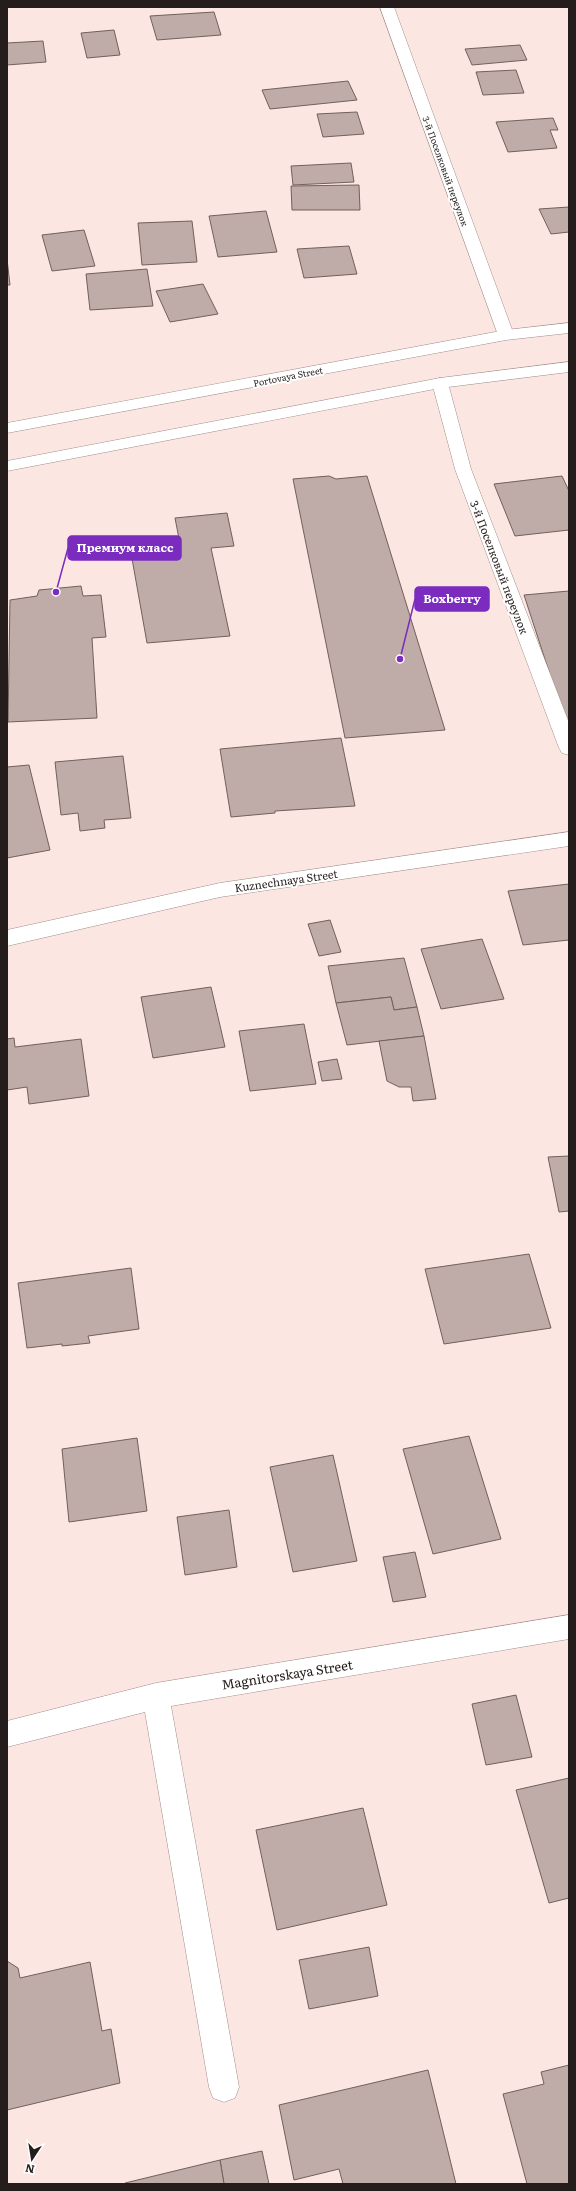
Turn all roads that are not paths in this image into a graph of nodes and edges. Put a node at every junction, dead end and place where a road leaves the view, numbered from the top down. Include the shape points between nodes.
1 (387, 7) edge
2 (569, 328) edge
3 (506, 335) junction
4 (569, 367) edge
5 (440, 383) junction
6 (7, 428) edge
7 (7, 466) edge
8 (569, 748) edge
9 (569, 839) edge
10 (7, 938) edge
11 (569, 1627) edge
12 (156, 1696) junction
13 (7, 1734) edge
14 (224, 2088) dead end

1 - 3 street, 3-й Поселковый переулок
2 - 3 street, Portovaya Street
3 - 6 street, Portovaya Street
4 - 5 street
5 - 7 street
5 - 8 street, 3-й Поселковый переулок via 463,469
9 - 10 street, Kuznechnaya Street via 220,890
11 - 12 street, Magnitorskaya Street
12 - 13 street, Magnitorskaya Street
12 - 14 street

